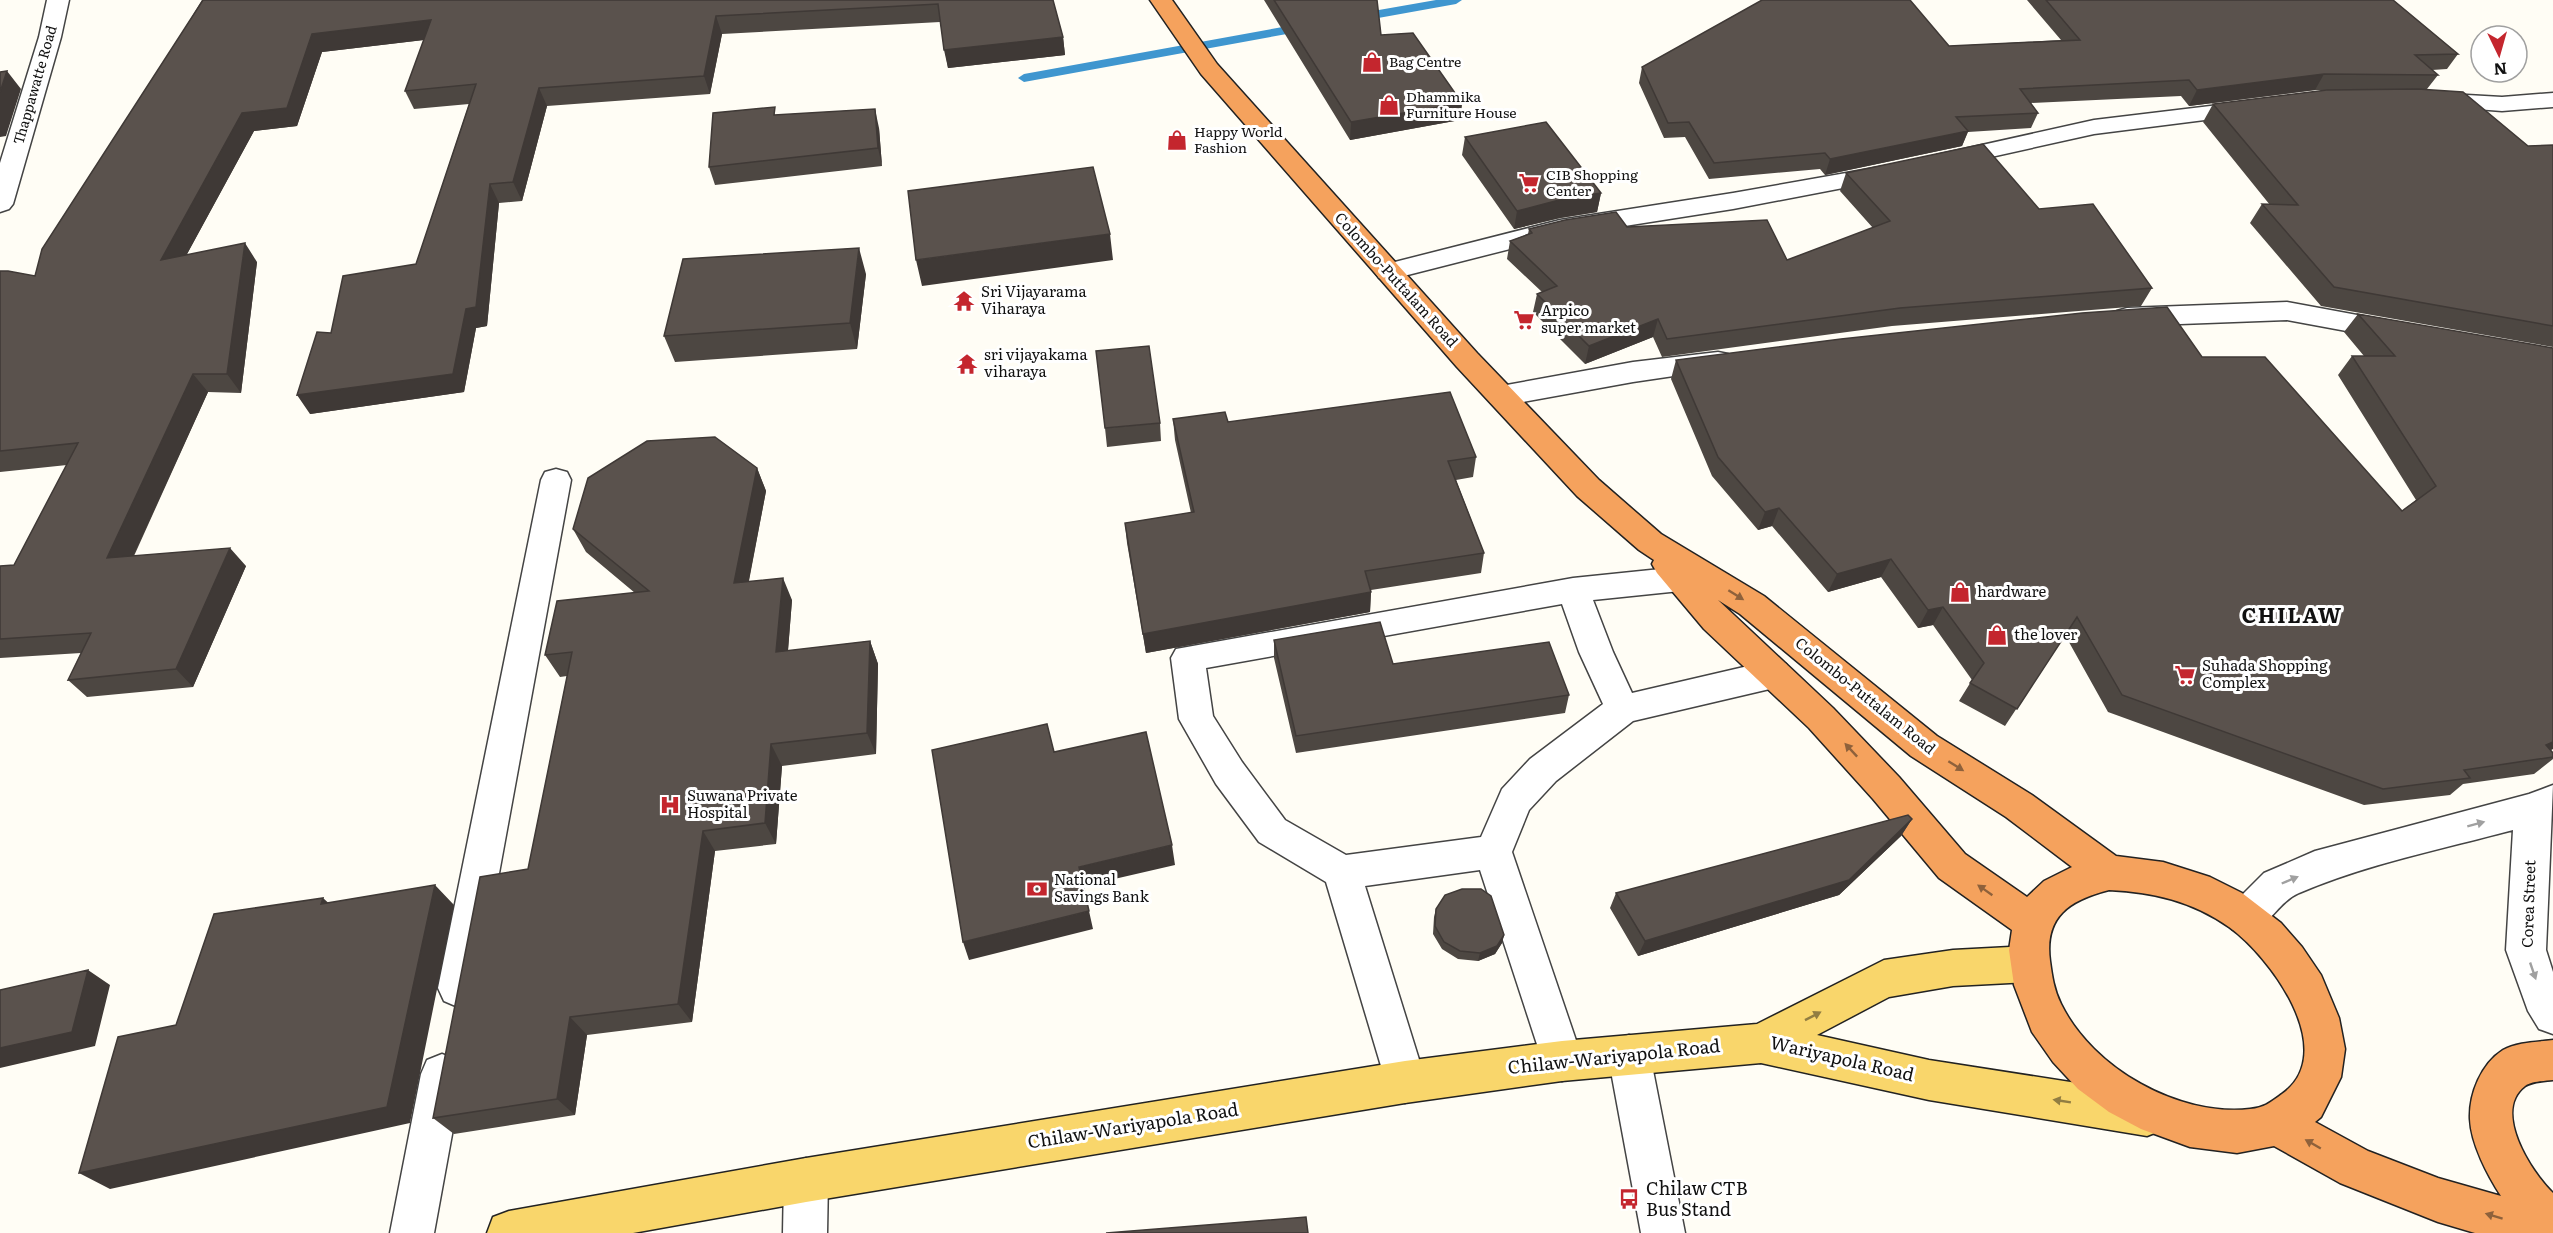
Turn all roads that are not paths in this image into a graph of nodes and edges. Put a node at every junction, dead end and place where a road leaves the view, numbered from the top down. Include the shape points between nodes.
1 (58, 0) edge
2 (1167, 7) edge
3 (2406, 98) edge
4 (2553, 100) edge
5 (2269, 105) edge
6 (0, 204) edge
7 (1388, 272) junction
8 (2106, 318) edge
9 (2418, 335) edge
10 (1739, 358) edge
11 (1501, 396) junction
12 (556, 480) dead end
13 (1650, 542) junction
14 (1680, 579) junction
15 (1573, 590) junction
16 (1774, 674) junction
17 (1623, 709) junction
18 (2543, 805) edge
19 (1492, 852) junction
20 (1342, 872) junction
21 (2109, 873) junction
22 (2246, 917) junction
23 (2033, 923) junction
24 (2028, 964) junction
25 (2553, 1015) edge
26 (1761, 1042) junction
27 (1629, 1055) junction
28 (2553, 1060) edge
29 (1562, 1061) junction
30 (1405, 1082) junction
31 (2162, 1118) junction
32 (2277, 1124) junction
33 (806, 1180) junction
34 (2553, 1224) edge
35 (412, 1233) edge
36 (508, 1233) edge
37 (804, 1233) edge
38 (1663, 1233) edge
39 (2550, 1233) edge

1 - 6 street, Thappawatte Road
2 - 7 highway, Colombo-Puttalam Road via 1209,69
3 - 4 street via 2502,104
5 - 7 street via 2094,127 1733,201 1560,228
7 - 11 highway, Colombo-Puttalam Road
8 - 9 street via 2287,311
10 - 11 street
11 - 13 highway, Colombo-Puttalam Road via 1588,488
12 - 35 street
13 - 14 highway, Colombo-Puttalam Road
13 -> 21 highway, Colombo-Puttalam Road via 1752,605 1924,746 2019,806
14 - 15 street
14 - 16 highway, Colombo-Puttalam Road via 1716,620
15 - 17 street
15 - 20 street via 1188,658 1196,719 1229,773 1272,831
16 - 17 street
23 -> 16 highway, Colombo-Puttalam Road via 1952,866 1886,788
17 - 19 street via 1536,777 1515,800
22 -> 18 street via 2277,885 2328,863
18 -> 25 street, Corea Street via 2526,950 2542,998
19 - 20 street
19 - 29 street
20 - 30 street
21 - 22 highway via 2141,873 2177,881
21 - 23 highway via 2076,882 2050,899
22 - 32 highway via 2283,951 2309,990 2324,1031 2324,1070 2307,1102
23 - 24 highway
26 -> 24 main road, Wariyapola Road via 1884,979 1953,968
24 - 31 highway via 2037,998 2055,1033 2077,1059 2120,1096
26 - 27 main road, Chilaw-Wariyapola Road
31 -> 26 main road, Wariyapola Road via 1929,1080
27 - 29 main road, Chilaw-Wariyapola Road
27 - 38 street
28 - 34 highway via 2517,1065 2496,1086 2491,1119 2502,1158 2528,1200
29 - 30 main road, Chilaw-Wariyapola Road
30 - 33 main road, Chilaw-Wariyapola Road
31 - 32 highway via 2204,1130 2243,1132
39 -> 32 highway via 2438,1200 2355,1168
33 - 36 main road, Chilaw-Wariyapola Road
33 - 37 street

